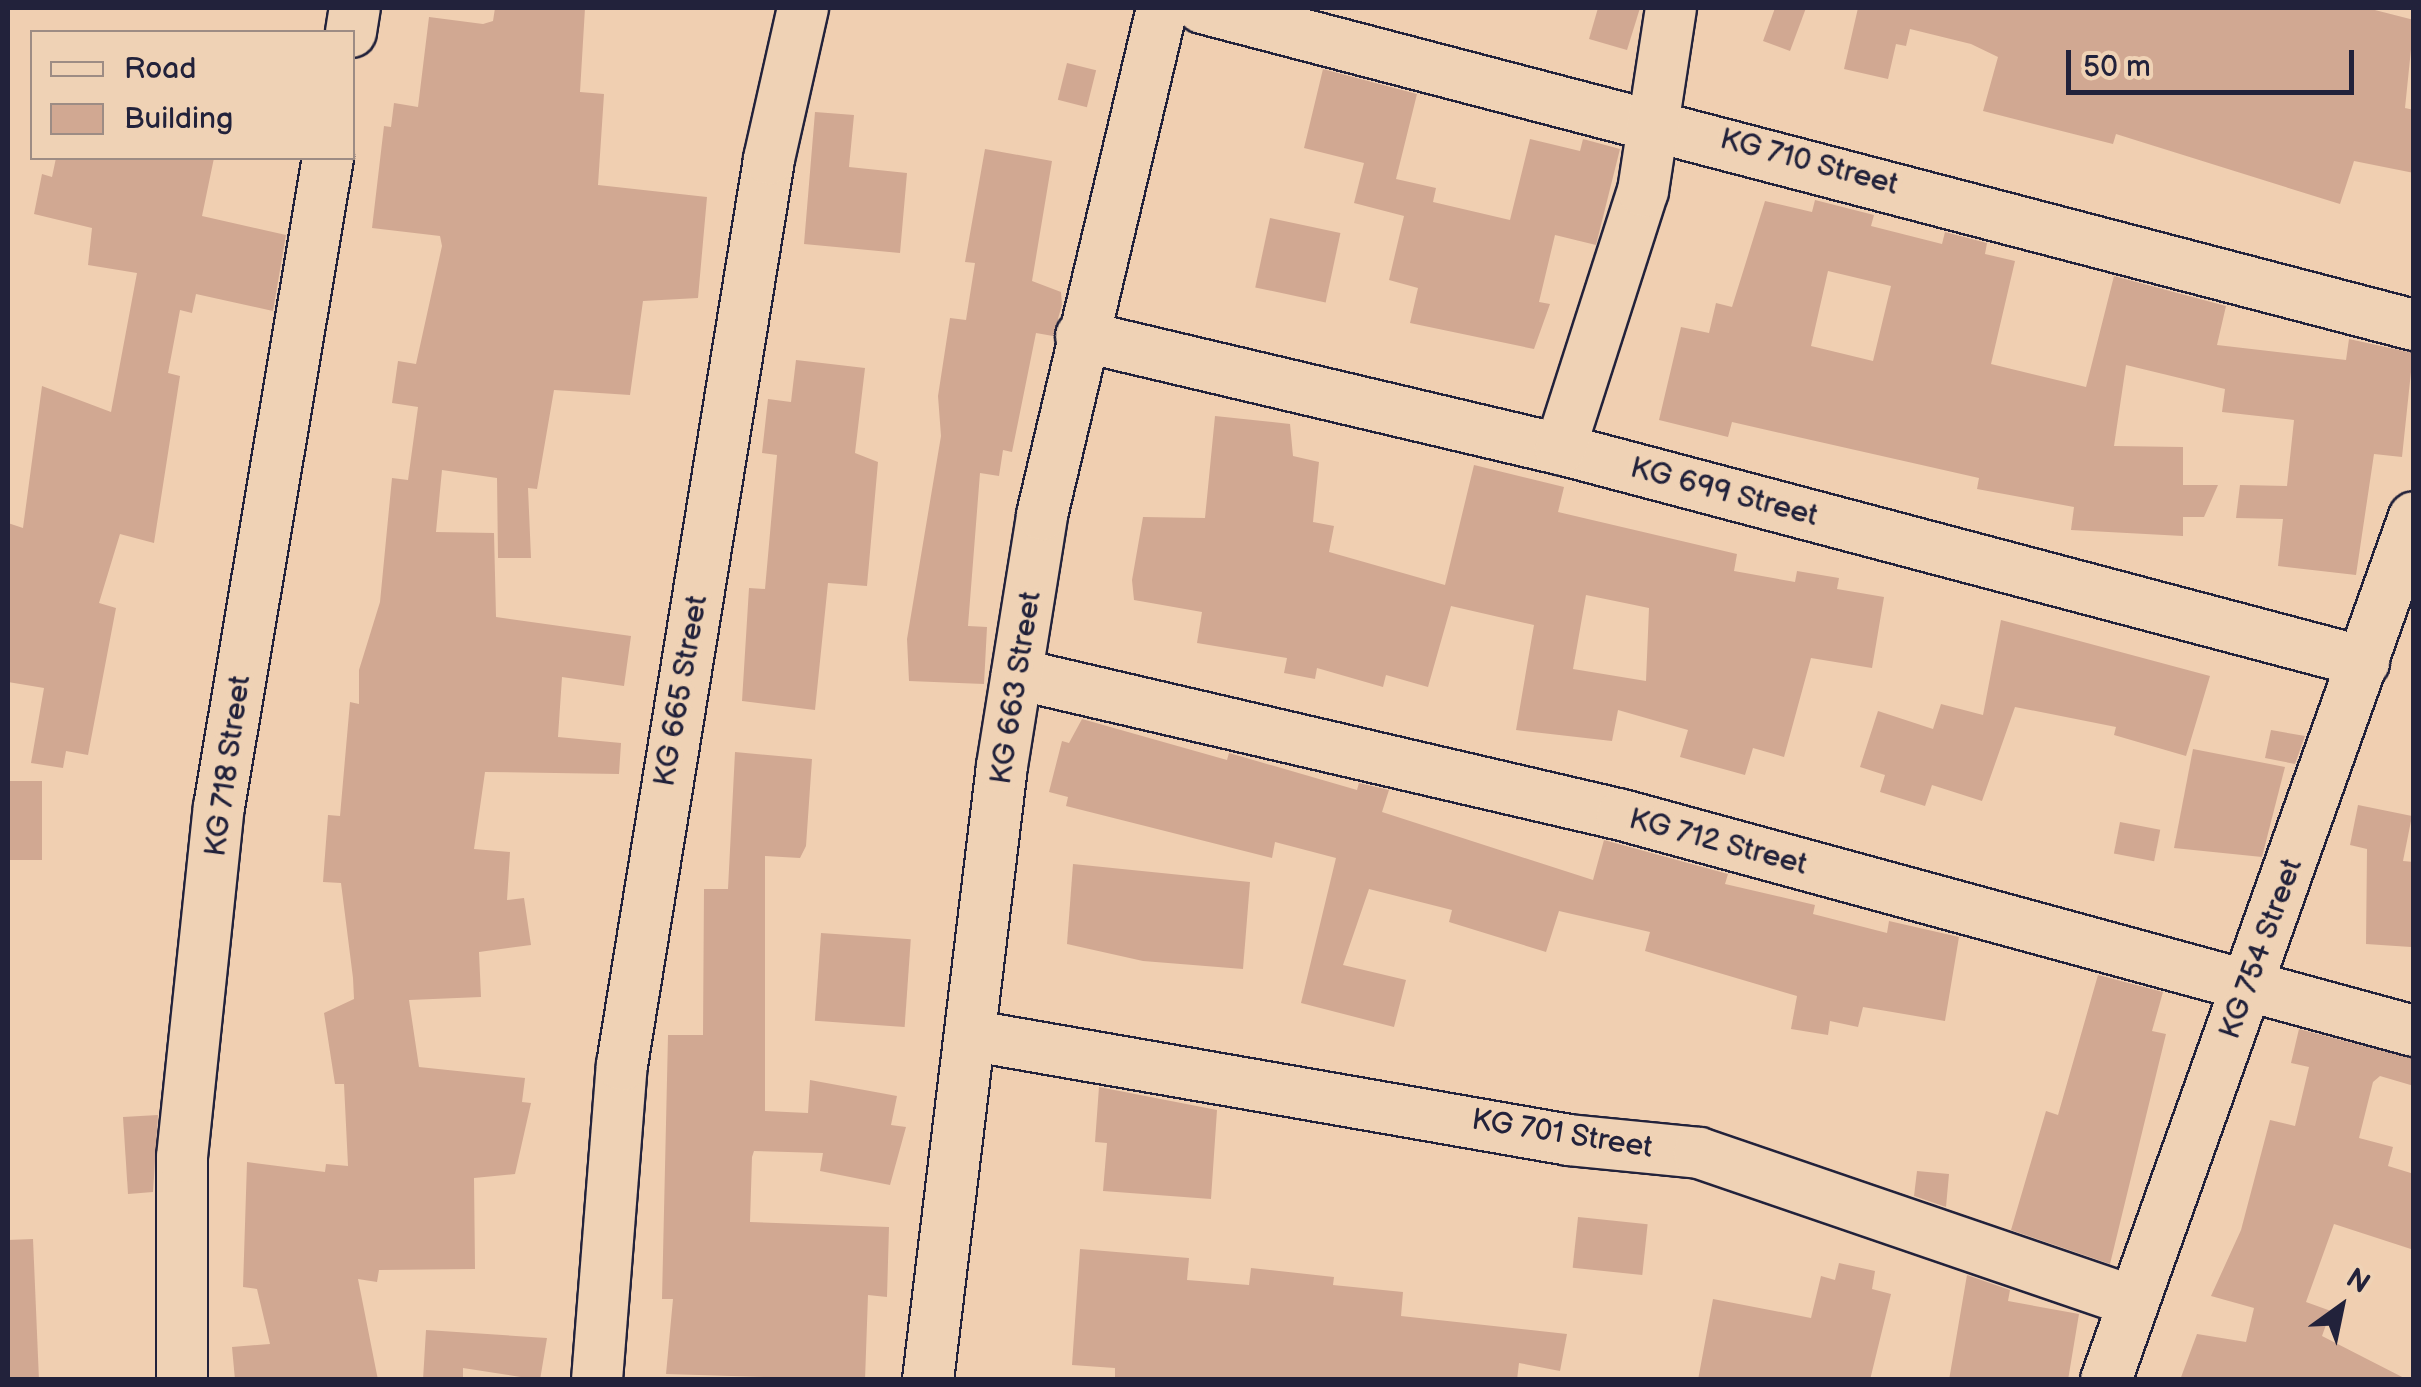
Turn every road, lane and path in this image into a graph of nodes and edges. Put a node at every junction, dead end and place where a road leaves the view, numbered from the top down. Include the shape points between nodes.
1 (803, 8) edge
2 (1162, 8) edge
3 (1202, 8) edge
4 (1671, 8) edge
5 (1657, 120) junction
6 (328, 160) edge
7 (2414, 325) edge
8 (1081, 336) junction
9 (1560, 448) junction
10 (2414, 517) edge
11 (2364, 662) junction
12 (1017, 674) junction
13 (2248, 985) junction
14 (2414, 1031) edge
15 (974, 1036) junction
16 (2133, 1302) junction
17 (182, 1380) edge
18 (598, 1380) edge
19 (928, 1380) edge
20 (2106, 1380) edge

1 - 18 street, KG 665 Street via 769,158 628,1028
2 - 8 street, KG 663 Street
3 - 5 street, KG 710 Street
4 - 5 street
5 - 7 street, KG 710 Street
5 - 9 street via 1618,279
6 - 17 street, KG 718 Street via 219,807 182,1156
8 - 9 street, KG 699 Street
8 - 12 street, KG 663 Street
9 - 11 street, KG 699 Street
10 - 11 street, KG 754 Street
11 - 13 street, KG 754 Street
12 - 13 street, KG 712 Street via 1315,738
12 - 15 street, KG 663 Street
13 - 14 street, KG 712 Street
13 - 16 street, KG 754 Street
15 - 16 street, KG 701 Street via 1569,1140 1699,1153
15 - 19 street, KG 663 Street
16 - 20 street, KG 754 Street

